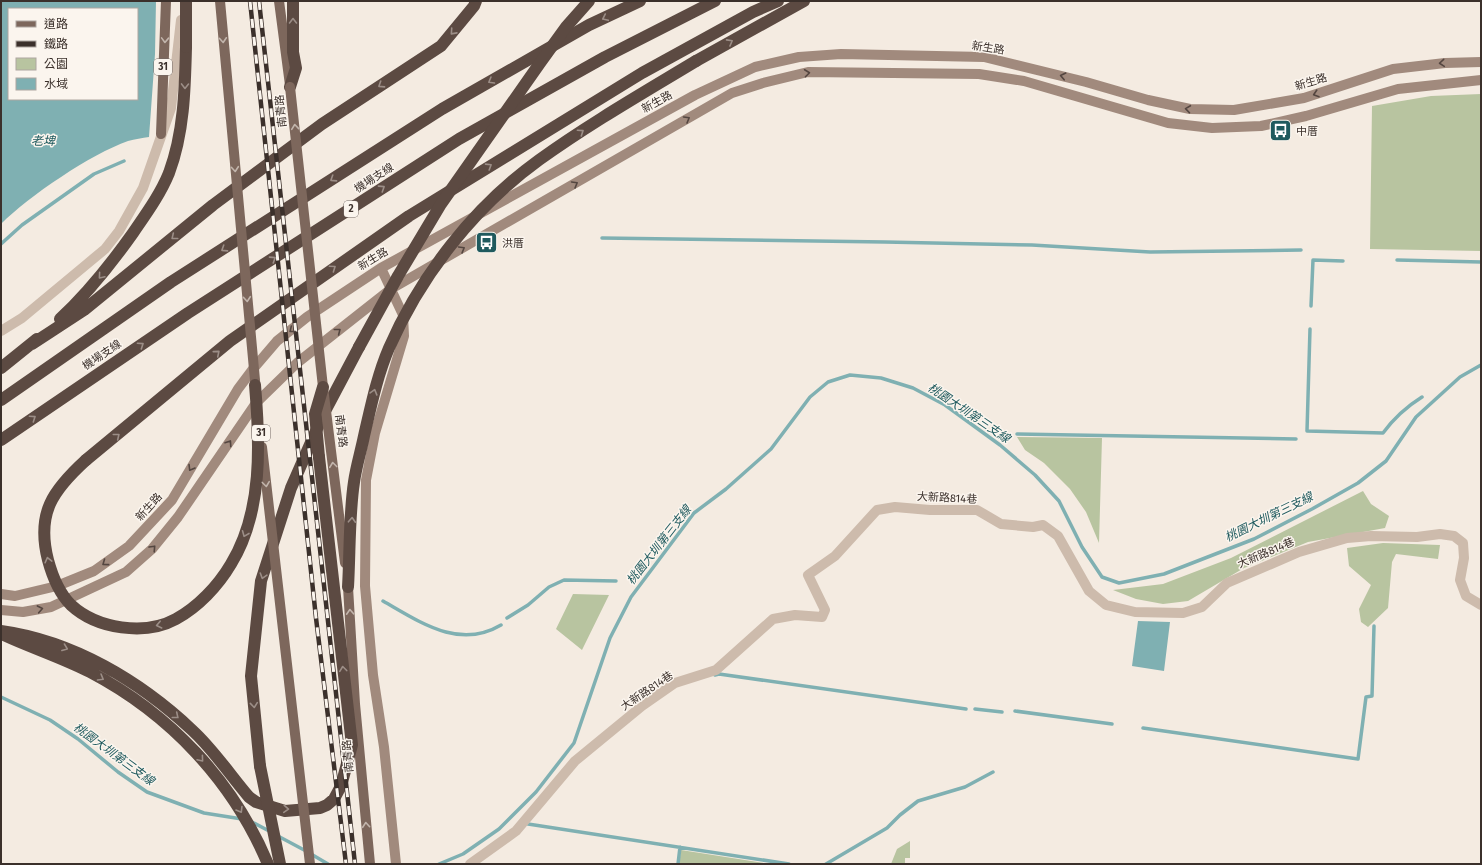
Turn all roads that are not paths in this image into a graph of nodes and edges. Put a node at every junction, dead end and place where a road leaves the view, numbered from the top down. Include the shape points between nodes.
1 (166, 1) edge
2 (187, 1) edge
3 (220, 1) edge
4 (279, 1) edge
5 (293, 1) edge
6 (476, 1) edge
7 (589, 1) edge
8 (640, 1) edge
9 (715, 1) edge
10 (778, 1) edge
11 (804, 1) edge
12 (1481, 62) edge
13 (1481, 80) edge
14 (290, 87) junction
15 (161, 134) junction
16 (381, 268) junction
17 (392, 289) junction
18 (1, 331) edge
19 (32, 344) junction
20 (1, 368) edge
21 (255, 385) junction
22 (323, 387) junction
23 (1, 400) edge
24 (1, 440) edge
25 (348, 587) junction
26 (1, 594) edge
27 (1481, 605) edge
28 (1, 610) edge
29 (1, 632) edge
30 (268, 864) edge
31 (280, 864) edge
32 (310, 864) edge
33 (370, 864) edge
34 (396, 864) edge
35 (470, 864) edge

1 -> 15 main road, 31
2 - 15 street via 182,15 171,108
2 -> 19 highway, bridge via 185,95 176,149 168,174 151,208 115,259 62,318
3 -> 21 main road, 31, bridge
4 - 14 main road, 南青路
14 -> 5 highway via 296,68 293,52
6 -> 19 highway via 441,46 322,124 213,205 84,310
7 -> 31 highway, bridge via 566,27 441,204 398,276 323,415 291,488 261,581 251,676 260,766
8 -> 23 highway, 機場支線 via 589,25 442,109 171,282
24 -> 9 highway, 機場支線 / 2 via 188,313 460,139 605,57
21 -> 10 highway, bridge via 258,448 256,484 247,528 231,564 205,598 176,620 159,626 137,628 118,627 101,622 72,605 64,597 51,573 43,534 47,509 58,489 86,460 230,342 409,216 642,73
25 -> 11 highway, bridge via 354,483 374,392 389,349 408,310 449,248 486,207 539,160 614,110
12 -> 16 main road, 新生路 via 1393,69 1304,98 1234,110 1190,110 984,58 842,54 799,57 755,67 695,95
17 -> 13 main road via 732,93 808,72 979,74 1024,81 1168,123 1212,128 1261,126 1306,116 1398,89
22 -> 14 main road, 南青路, bridge
15 - 18 street via 144,188 119,231 105,249 22,318
16 - 17 main road
16 -> 26 main road, 新生路 via 307,317 277,341 238,389 172,500 129,546 94,571 57,586 15,596
28 -> 17 main road via 23,612 51,607 126,572 152,550 178,517 256,403 297,363
17 - 34 main road via 403,315 404,336 374,433 366,480 365,586
19 - 20 highway
21 -> 32 main road, 31, bridge
25 -> 22 main road, 南青路, bridge
29 -> 22 highway, bridge via 23,634 79,653 127,680 193,731 256,802 285,811 328,805 341,786 352,745 315,414
33 -> 25 main road, 南青路 via 355,704
27 - 35 street, 大新路814巷 via 1466,596 1460,580 1464,558 1463,543 1454,536 1440,534 1417,537 1347,538 1299,552 1227,583 1202,606 1183,613 1135,612 1106,605 1089,591 1058,536 1043,525 1033,527 1001,524 978,510 895,507 877,510 835,556 808,575 825,610 822,617 795,615 773,619 716,670 675,683 647,702 575,761 516,831
29 -> 30 highway via 90,672 142,704 173,730 214,773 239,807

